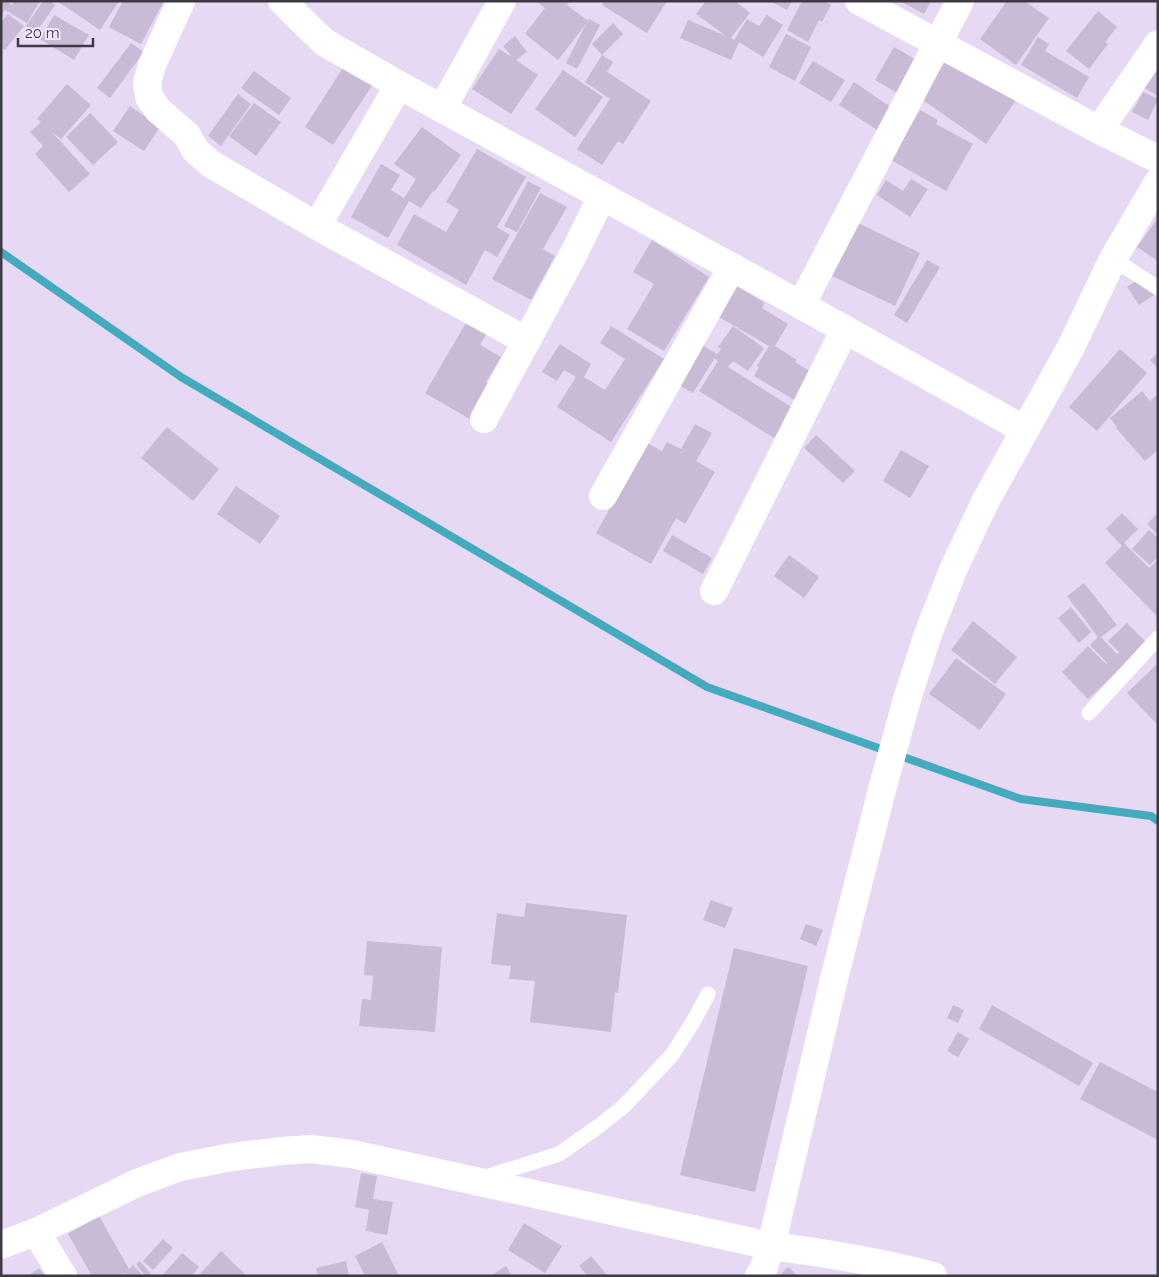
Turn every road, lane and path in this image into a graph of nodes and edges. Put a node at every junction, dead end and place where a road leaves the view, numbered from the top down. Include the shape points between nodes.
1 (181, 1) edge
2 (282, 1) edge
3 (502, 1) edge
4 (859, 1) edge
5 (960, 1) edge
6 (937, 44) junction
7 (1158, 44) edge
8 (399, 85) junction
9 (442, 109) junction
10 (1099, 130) junction
11 (1158, 159) edge
12 (1158, 182) edge
13 (602, 196) junction
14 (317, 226) junction
15 (1113, 259) junction
16 (732, 267) junction
17 (1158, 288) edge
18 (801, 305) junction
19 (845, 329) junction
20 (527, 341) junction
21 (484, 419) dead end
22 (1025, 430) junction
23 (603, 496) dead end
24 (714, 591) dead end
25 (1158, 638) edge
26 (1089, 713) dead end
27 (708, 994) dead end
28 (474, 1181) junction
29 (36, 1232) junction
30 (1, 1245) edge
31 (771, 1246) junction
32 (63, 1276) edge
33 (760, 1276) edge
34 (933, 1276) edge

1 - 14 street via 152,65 147,83 149,97 211,164
2 - 8 street via 324,42
3 - 9 street
4 - 6 street
5 - 6 street
6 - 10 street
6 - 18 street
7 - 10 street
8 - 9 street
8 - 14 street
9 - 13 street
10 - 11 street
12 - 15 street
13 - 16 street
13 - 20 street
14 - 20 street
15 - 17 lane
15 - 22 street via 1070,349
16 - 18 street
16 - 23 street
18 - 19 street
19 - 22 street
19 - 24 street
20 - 21 street
22 - 31 street via 985,502 953,570 908,696 834,979
25 - 26 lane
27 - 28 lane via 672,1055 624,1106 600,1126 559,1154
28 - 29 street via 352,1154 311,1149 281,1151 180,1167 137,1183
28 - 31 street
29 - 30 street
29 - 32 street
31 - 33 street
31 - 34 street via 822,1252

